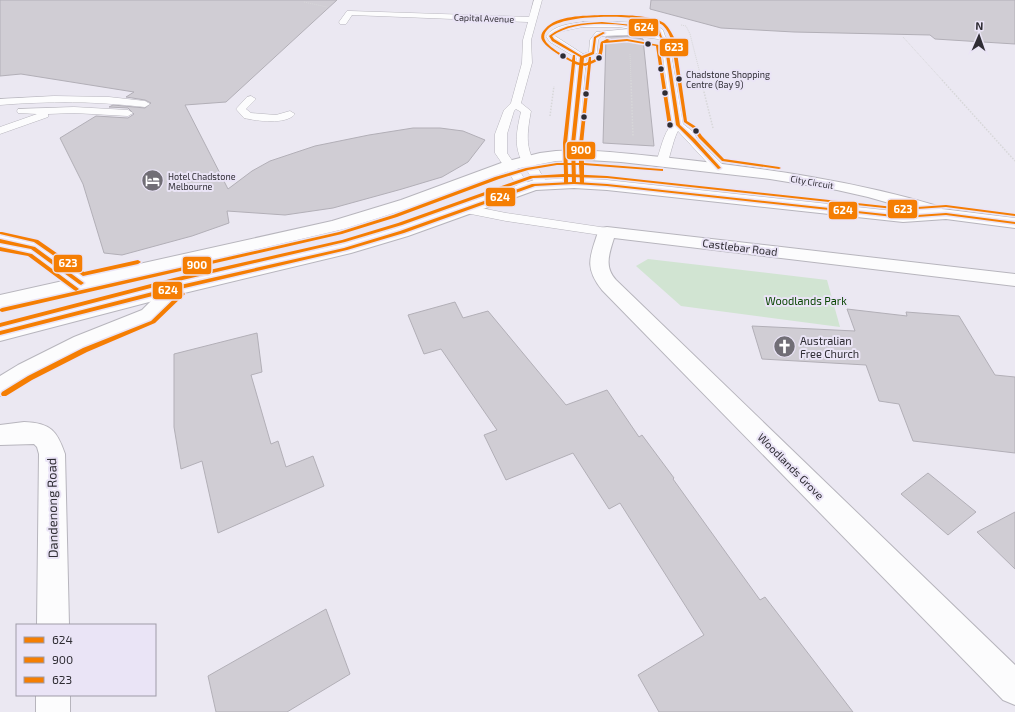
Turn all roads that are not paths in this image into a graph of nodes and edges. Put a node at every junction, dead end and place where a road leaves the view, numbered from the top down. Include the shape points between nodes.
1 (538, 0) edge
2 (533, 20) junction
3 (343, 22) dead end
4 (590, 25) junction
5 (604, 33) junction
6 (661, 37) junction
7 (582, 57) junction
8 (251, 99) dead end
9 (0, 102) edge
10 (145, 104) dead end
11 (516, 104) junction
12 (52, 110) junction
13 (11, 112) dead end
14 (132, 114) dead end
15 (290, 114) dead end
16 (678, 125) junction
17 (0, 131) edge
18 (573, 155) junction
19 (662, 162) junction
20 (518, 163) junction
21 (719, 168) junction
22 (574, 183) junction
23 (542, 184) junction
24 (525, 188) junction
25 (466, 209) junction
26 (946, 214) junction
27 (1015, 223) edge
28 (607, 232) junction
29 (0, 241) edge
30 (1015, 280) edge
31 (81, 283) junction
32 (176, 288) junction
33 (0, 302) edge
34 (0, 333) edge
35 (0, 386) edge
36 (0, 435) edge
37 (53, 624) edge
38 (1015, 688) edge
39 (53, 696) edge
40 (53, 712) edge

1 - 2 lane
2 - 3 lane, Capital Avenue via 350,13
2 - 11 lane, Capital Avenue via 522,40 527,63
4 - 5 lane
4 - 6 lane via 648,27 658,30
4 - 7 lane via 560,28 550,34 551,38
5 - 6 lane via 628,32
5 - 7 lane via 594,38 593,53
6 - 16 lane via 665,41
7 - 18 lane
8 - 15 lane via 241,110 247,116 279,118
9 - 10 lane via 79,98
11 - 20 lane, Capital Avenue via 526,111 520,140 522,153
11 - 20 lane, Capital Avenue via 509,110 501,134 501,153
12 - 13 lane
12 - 14 lane
12 - 17 lane via 40,118
16 - 19 lane via 671,132
16 - 21 lane
18 - 19 main road, City Circuit
18 - 20 main road, City Circuit
18 - 22 lane
19 - 21 main road, City Circuit
20 - 23 lane, Capital Avenue
20 - 24 lane, Capital Avenue
20 - 31 main road, City Circuit via 420,200 351,222
21 - 26 main road, City Circuit via 865,192 903,200
22 - 23 main road, City Circuit
22 - 26 main road, City Circuit via 903,217
23 - 24 main road, City Circuit
24 - 25 main road, City Circuit
25 - 28 lane, Castlebar Road
25 - 32 main road, City Circuit via 345,249
26 - 27 main road, City Circuit
28 - 30 main road, Castlebar Road
28 - 38 main road, Woodlands Grove via 598,266 602,279
29 - 31 main road via 32,248
31 - 33 main road, City Circuit
32 - 34 main road, City Circuit
32 - 35 main road via 149,315 82,343
36 - 37 main road, Dandenong Road via 30,432 45,438 52,454
39 - 40 main road

